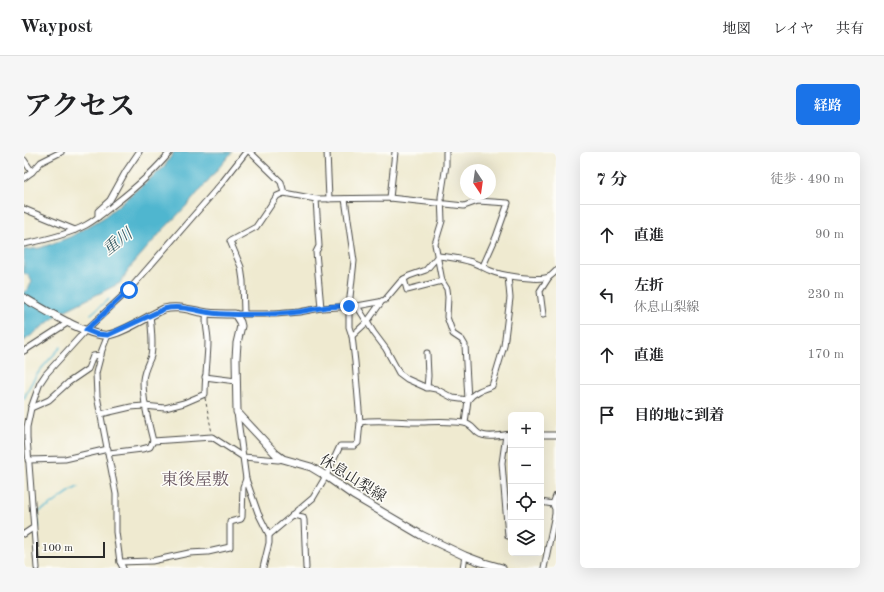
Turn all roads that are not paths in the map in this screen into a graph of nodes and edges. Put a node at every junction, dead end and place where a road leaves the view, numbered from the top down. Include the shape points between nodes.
1 (59, 152) edge
2 (139, 152) edge
3 (170, 152) edge
4 (246, 152) edge
5 (250, 152) edge
6 (327, 152) edge
7 (395, 152) edge
8 (446, 152) edge
9 (24, 160) edge
10 (32, 172) junction
11 (24, 178) edge
12 (284, 194) junction
13 (390, 198) junction
14 (316, 199) junction
15 (329, 199) junction
16 (345, 199) junction
17 (441, 204) junction
18 (24, 209) edge
19 (98, 217) junction
20 (75, 230) junction
21 (24, 244) edge
22 (438, 256) junction
23 (483, 266) junction
24 (556, 271) edge
25 (508, 276) junction
26 (549, 277) junction
27 (404, 279) junction
28 (442, 281) junction
29 (24, 298) edge
30 (383, 301) junction
31 (349, 306) junction
32 (357, 306) junction
33 (321, 308) junction
34 (206, 313) junction
35 (235, 314) junction
36 (244, 314) junction
37 (150, 315) junction
38 (542, 315) dead end
39 (68, 321) junction
40 (367, 322) junction
41 (86, 330) junction
42 (108, 335) junction
43 (352, 336) junction
44 (24, 351) edge
45 (427, 353) dead end
46 (101, 355) junction
47 (205, 377) junction
48 (236, 381) junction
49 (427, 388) junction
50 (468, 400) junction
51 (144, 406) junction
52 (31, 408) junction
53 (237, 412) junction
54 (101, 414) junction
55 (360, 422) junction
56 (465, 423) junction
57 (508, 434) edge
58 (544, 435) edge
59 (556, 435) edge
60 (153, 442) junction
61 (108, 451) junction
62 (243, 457) junction
63 (283, 459) junction
64 (28, 460) junction
65 (326, 476) junction
66 (246, 479) junction
67 (556, 496) edge
68 (508, 497) edge
69 (544, 502) edge
70 (553, 504) junction
71 (292, 515) junction
72 (33, 528) junction
73 (24, 534) edge
74 (269, 535) junction
75 (465, 556) junction
76 (120, 562) junction
77 (36, 568) edge
78 (123, 568) edge
79 (263, 568) edge
80 (306, 568) edge
81 (463, 568) edge
82 (502, 568) edge
83 (544, 568) edge

1 - 10 street via 41,162
2 - 19 street via 110,200 98,211
3 - 19 street via 147,177
4 - 41 street via 129,290
5 - 12 street via 281,182
6 - 15 street
7 - 13 street
8 - 17 street
9 - 10 street
10 - 11 street
12 - 14 street
12 - 36 street via 277,196 256,227 230,241 241,267
13 - 16 street
13 - 17 street
14 - 15 street
14 - 33 street via 319,246 316,252
15 - 16 street
16 - 31 street via 354,261
17 - 22 street via 442,221 435,244
17 - 23 street via 464,206 478,202 508,203
18 - 20 street
19 - 20 street
20 - 21 street via 43,241
22 - 23 street via 457,258
22 - 27 street via 426,270
22 - 28 street
23 - 25 street via 490,271
24 - 26 street
25 - 26 street
25 - 50 street via 510,298 504,346 492,386 480,390
26 - 38 street via 540,290
27 - 28 street via 407,290
27 - 30 street
28 - 50 street via 447,289 447,317 453,334 465,345
29 - 39 main road
30 - 32 street
30 - 40 street
31 - 32 street
31 - 33 street
31 - 43 street via 349,327
32 - 40 street
33 - 36 street via 283,313
34 - 35 main road
34 - 37 main road via 172,307
34 - 47 street via 208,342
35 - 36 street
35 - 48 main road via 241,326 237,343
37 - 42 main road
37 - 51 street via 151,355 143,379
39 - 41 main road
39 - 44 street
40 - 43 street
40 - 49 street via 399,373
41 - 42 main road
41 - 52 street via 46,374
42 - 46 street
43 - 55 street
45 - 49 street
46 - 52 street via 93,356 88,369 48,400
46 - 54 street via 96,373
47 - 48 street
47 - 51 street via 204,394 165,408
48 - 53 main road
49 - 50 street via 436,389 453,398
50 - 56 street
51 - 54 street
51 - 60 street
52 - 64 street via 27,427
53 - 62 street
53 - 63 main road, 休息山梨線
54 - 61 street
55 - 56 street via 369,420
55 - 65 street via 358,443 354,446 340,446
56 - 57 street via 481,435
57 - 68 street via 502,463
58 - 59 street
60 - 61 street via 150,447 142,449
60 - 62 street via 212,437
61 - 64 street via 66,459
61 - 76 street via 116,494 116,532
62 - 63 street
62 - 66 street
63 - 65 main road, 休息山梨線 via 306,465
64 - 72 street
65 - 71 street via 312,498
65 - 75 main road, 休息山梨線 via 420,535
66 - 74 street
66 - 76 street via 243,487 242,517 230,522 230,548 152,561
67 - 70 street
69 - 70 street
70 - 83 street via 555,514
71 - 74 street
71 - 80 street via 303,517 304,520
72 - 73 street
72 - 77 street
74 - 79 street
75 - 81 street
75 - 82 main road, 休息山梨線
76 - 78 street

